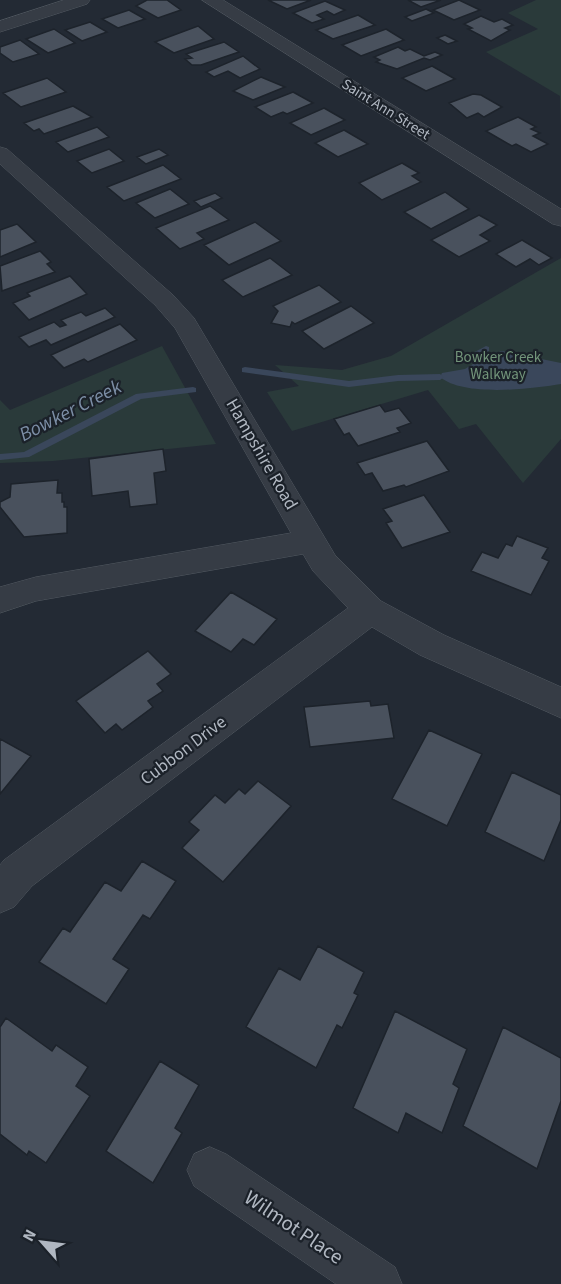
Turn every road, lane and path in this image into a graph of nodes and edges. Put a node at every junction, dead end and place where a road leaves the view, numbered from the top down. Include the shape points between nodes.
1 (81, 0) edge
2 (211, 0) edge
3 (47, 4) edge
4 (0, 27) edge
5 (0, 153) edge
6 (561, 219) edge
7 (311, 541) junction
8 (0, 600) edge
9 (370, 610) junction
10 (561, 703) edge
11 (0, 894) edge
12 (210, 1170) dead end
13 (378, 1284) edge

1 - 3 street
2 - 6 street, Saint Ann Street
3 - 4 street
5 - 7 street, Hampshire Road via 164,300 185,324
7 - 8 street via 36,589
7 - 9 street, Hampshire Road via 324,563
9 - 10 street, Hampshire Road via 432,645
9 - 11 street, Cubbon Drive via 18,873
12 - 13 street, Wilmot Place

